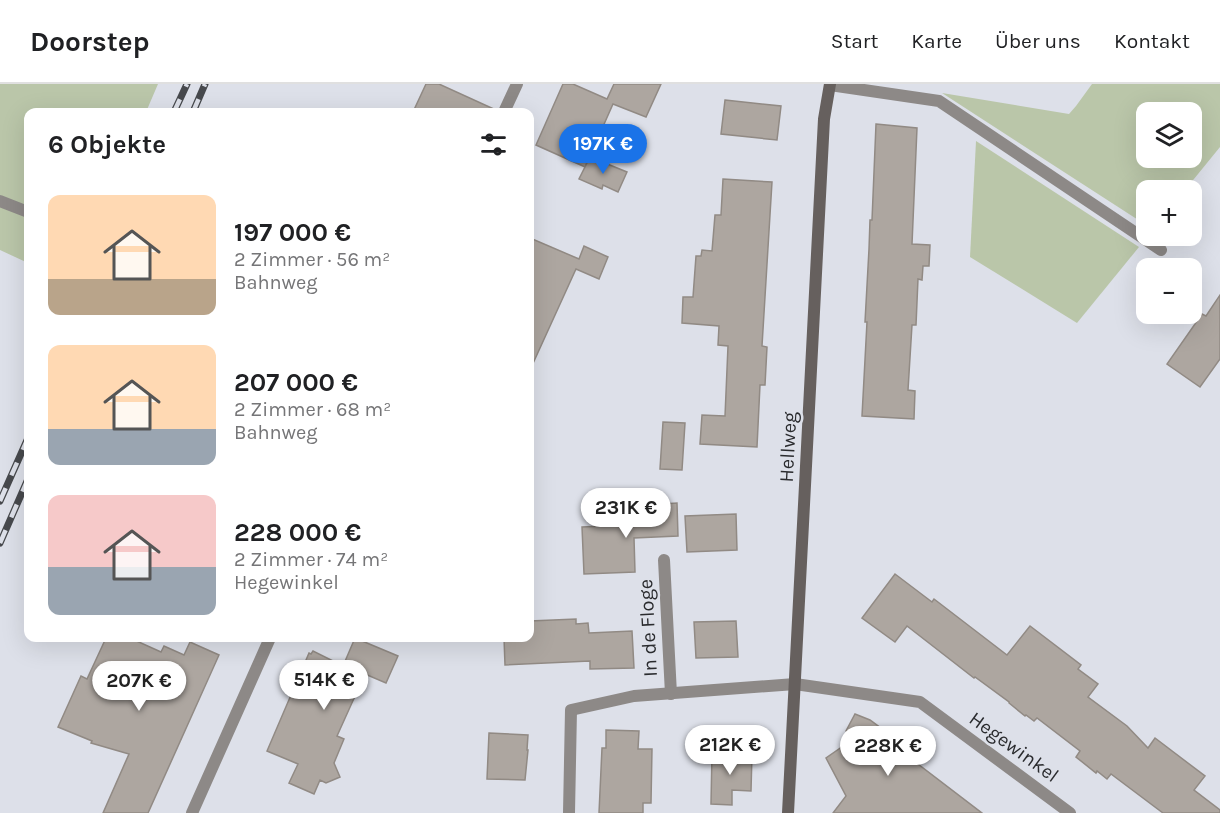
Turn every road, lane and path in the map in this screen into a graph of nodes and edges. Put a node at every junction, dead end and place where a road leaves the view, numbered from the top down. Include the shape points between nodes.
1 (517, 84) edge
2 (830, 85) edge
3 (506, 108) edge
4 (0, 201) edge
5 (24, 210) edge
6 (1161, 250) dead end
7 (664, 560) dead end
8 (268, 642) edge
9 (795, 684) junction
10 (671, 694) junction
11 (192, 813) edge
12 (569, 813) edge
13 (788, 813) edge
14 (1070, 813) edge

1 - 3 street
2 - 6 street via 939,101
2 - 9 street, Hellweg via 824,119
4 - 5 street
7 - 10 street, In de Floge
8 - 11 street
9 - 10 street, In de Floge
9 - 13 street, Hellweg
9 - 14 street, Hegewinkel via 920,702
10 - 12 street, In de Floge via 634,696 572,710

